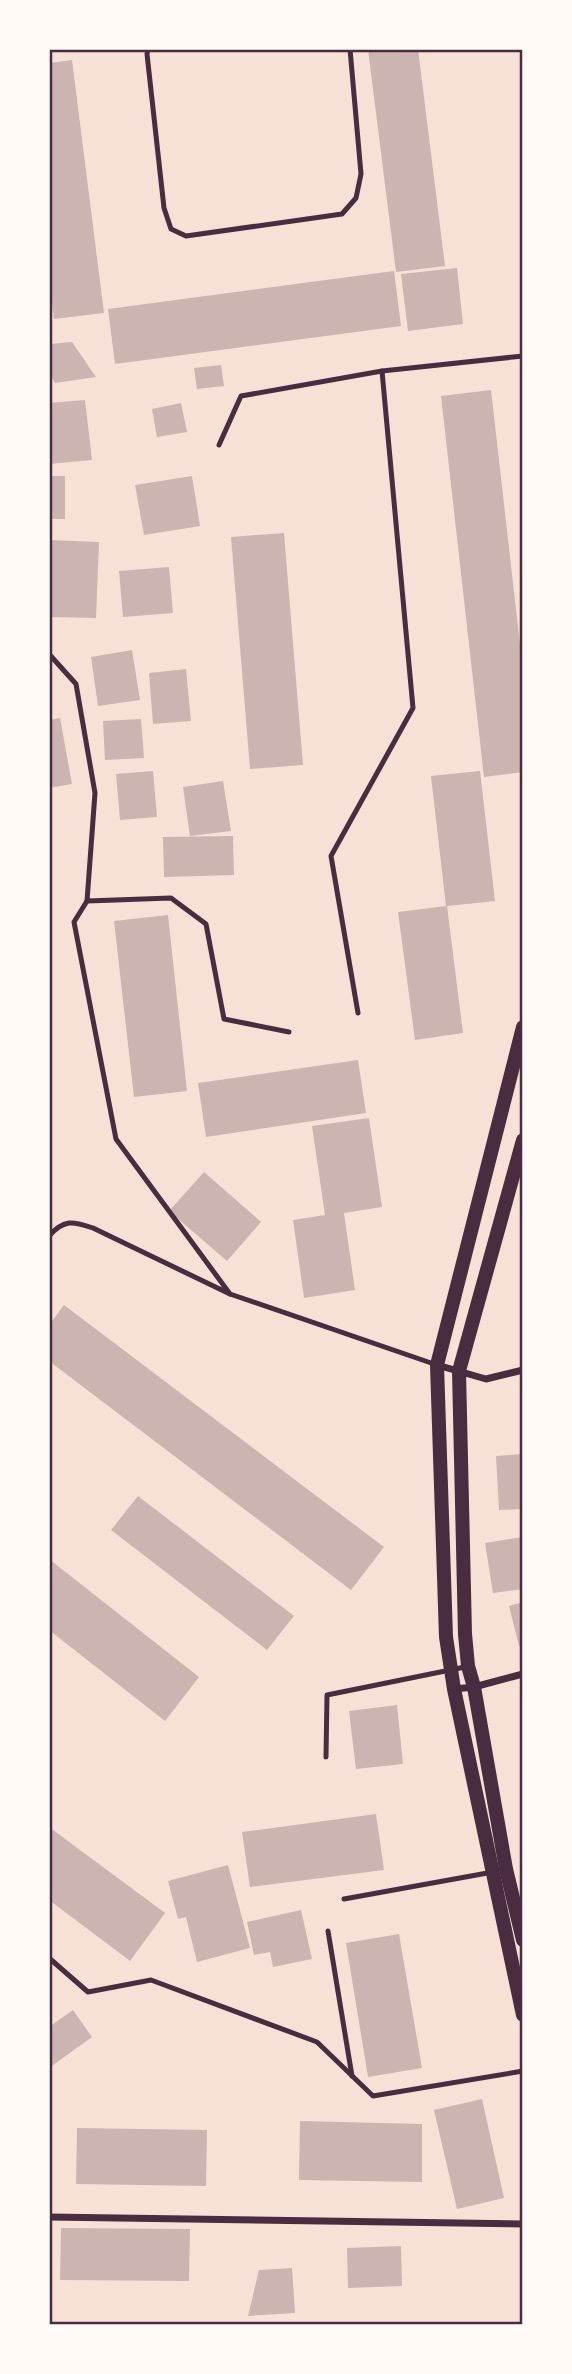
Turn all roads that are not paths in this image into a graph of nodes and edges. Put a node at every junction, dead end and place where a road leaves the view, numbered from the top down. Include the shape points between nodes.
1 (148, 49) edge
2 (350, 49) edge
3 (523, 356) edge
4 (382, 371) junction
5 (219, 446) dead end
6 (49, 654) edge
7 (87, 901) junction
8 (358, 1013) dead end
9 (523, 1027) edge
10 (289, 1032) dead end
11 (523, 1140) edge
12 (49, 1236) edge
13 (230, 1294) junction
14 (437, 1365) junction
15 (523, 1370) edge
16 (459, 1371) junction
17 (468, 1666) junction
18 (450, 1670) junction
19 (523, 1674) edge
20 (474, 1686) junction
21 (454, 1689) junction
22 (326, 1757) dead end
23 (499, 1871) junction
24 (344, 1899) dead end
25 (328, 1931) dead end
26 (523, 1940) edge
27 (49, 1958) edge
28 (517, 1961) edge
29 (523, 2015) edge
30 (523, 2071) edge
31 (352, 2076) junction
32 (49, 2217) edge
33 (523, 2224) edge

1 - 2 lane via 164,208 171,229 186,236 342,214 356,198 361,174
3 - 4 lane
4 - 5 lane via 241,396
4 - 8 lane via 413,708 331,856
6 - 7 lane via 76,684 95,793
7 - 10 lane via 171,898 206,924 224,1019
7 - 13 lane via 74,922 116,1139
9 - 14 main road
11 - 16 main road
12 - 13 lane via 59,1225 75,1222
13 - 14 lane
14 - 16 street
14 - 18 main road
15 - 16 street via 486,1379
16 - 17 main road
17 - 18 lane
17 - 20 main road
18 - 21 main road
18 - 22 lane via 327,1695
19 - 20 street
20 - 21 street
20 - 23 main road
21 - 23 main road
23 - 24 lane
23 - 26 main road
23 - 28 main road
25 - 31 lane
27 - 31 lane via 88,1992 151,1980 317,2042
28 - 29 main road
30 - 31 lane via 373,2096
32 - 33 street

